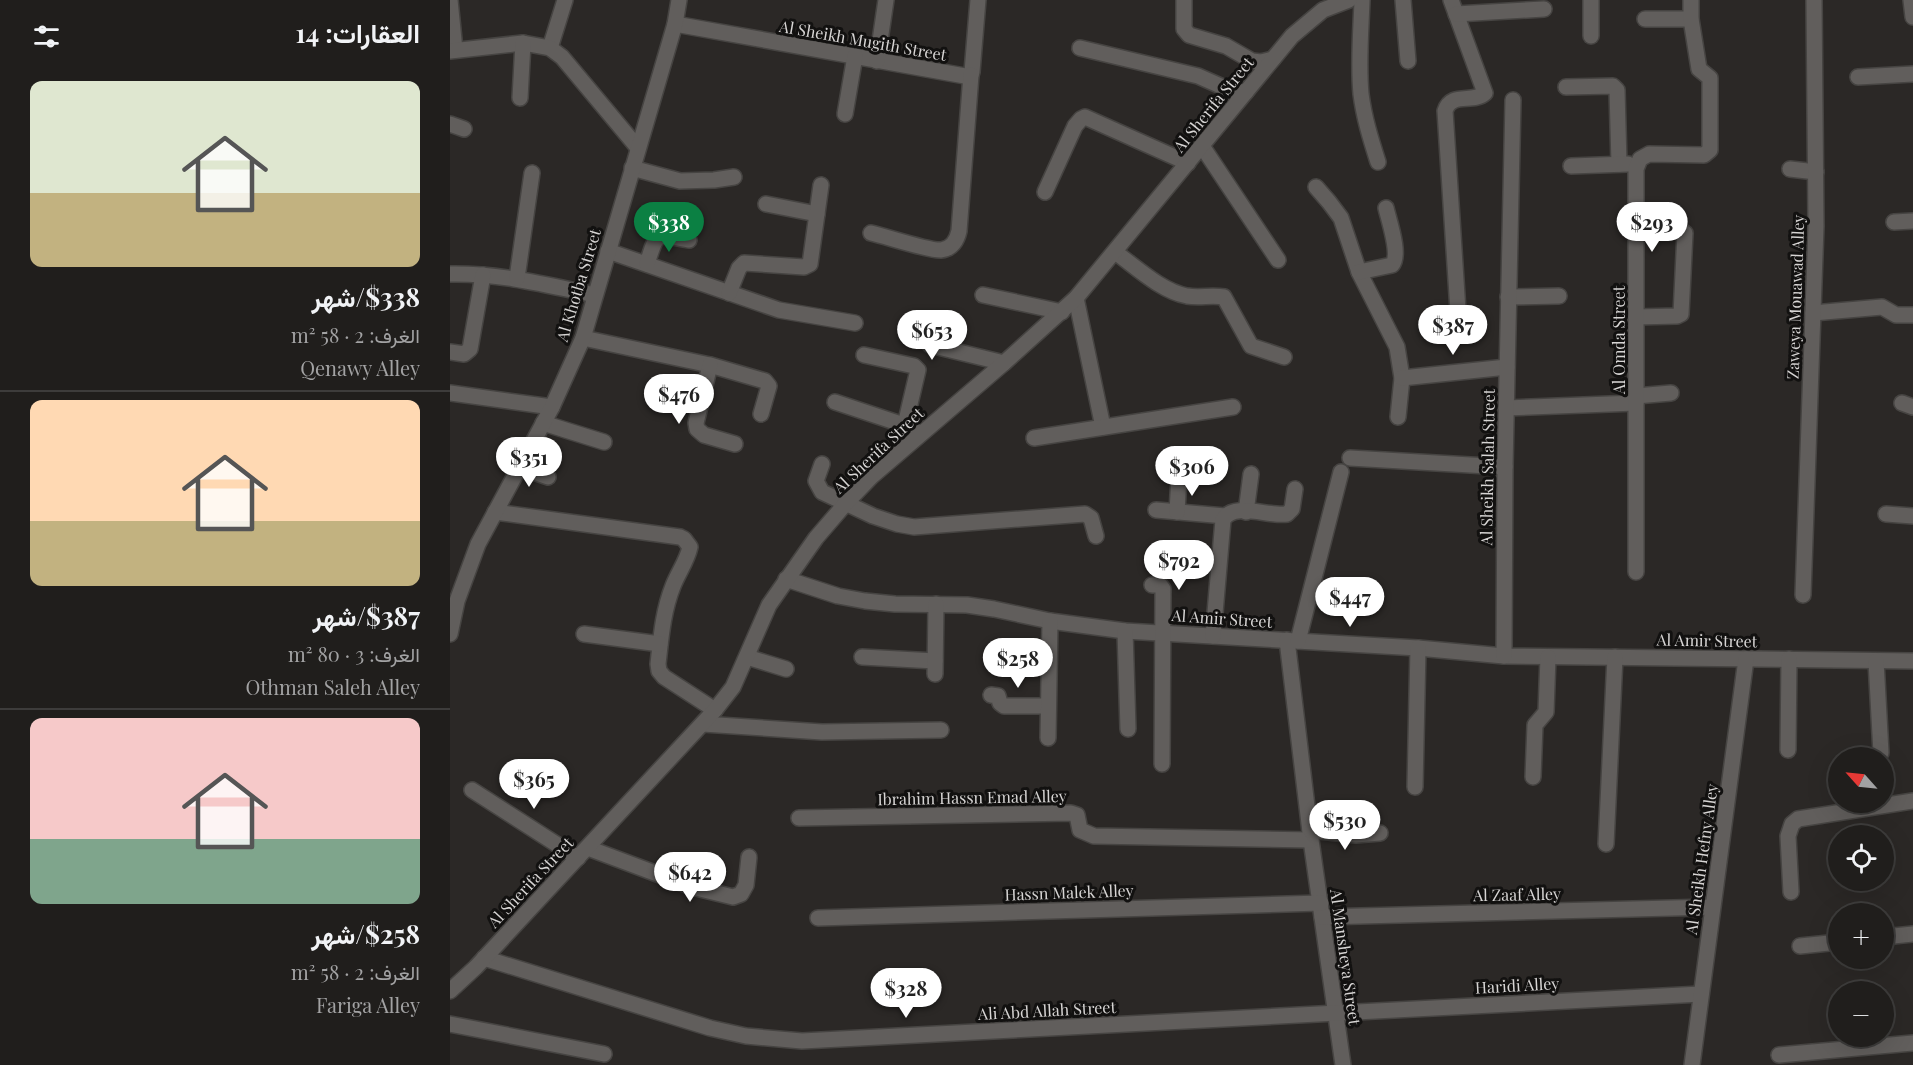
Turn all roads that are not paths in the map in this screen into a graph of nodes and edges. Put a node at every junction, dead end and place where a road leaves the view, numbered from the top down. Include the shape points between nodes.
1 (450, 0) edge
2 (565, 0) edge
3 (680, 0) edge
4 (886, 0) edge
5 (978, 0) edge
6 (1184, 0) edge
7 (1348, 0) edge
8 (1362, 0) edge
9 (1403, 0) edge
10 (1591, 0) edge
11 (1691, 0) edge
12 (1814, 0) edge
13 (1911, 0) edge
14 (1454, 7) edge
15 (1545, 9) dead end
16 (1913, 17) edge
17 (1645, 19) dead end
18 (1691, 19) junction
19 (675, 24) junction
20 (1591, 36) dead end
21 (523, 43) junction
22 (550, 48) junction
23 (1080, 48) dead end
24 (453, 51) edge
25 (855, 56) junction
26 (1273, 59) junction
27 (877, 61) junction
28 (1408, 62) dead end
29 (1913, 74) edge
30 (971, 75) junction
31 (1858, 77) dead end
32 (1566, 87) dead end
33 (1246, 92) junction
34 (520, 98) dead end
35 (1513, 100) dead end
36 (845, 114) dead end
37 (1202, 146) junction
38 (638, 148) junction
39 (1378, 162) dead end
40 (1188, 163) junction
41 (1638, 163) junction
42 (1619, 164) junction
43 (1571, 166) dead end
44 (632, 168) junction
45 (1790, 169) dead end
46 (1816, 172) junction
47 (532, 173) dead end
48 (734, 177) dead end
49 (821, 185) dead end
50 (1316, 187) dead end
51 (1045, 192) dead end
52 (766, 204) dead end
53 (1386, 208) dead end
54 (817, 214) junction
55 (1913, 221) edge
56 (1894, 222) dead end
57 (871, 233) dead end
58 (1685, 233) dead end
59 (689, 240) dead end
60 (608, 250) junction
61 (1115, 252) junction
62 (1278, 260) dead end
63 (647, 264) junction
64 (1359, 272) junction
65 (450, 274) edge
66 (483, 275) junction
67 (517, 279) junction
68 (729, 293) junction
69 (596, 295) junction
70 (983, 295) dead end
71 (1559, 296) dead end
72 (1508, 297) junction
73 (1076, 298) junction
74 (1458, 311) dead end
75 (1062, 312) junction
76 (1813, 313) junction
77 (1913, 315) edge
78 (1636, 317) junction
79 (855, 323) dead end
80 (583, 338) junction
81 (930, 345) dead end
82 (450, 352) edge
83 (864, 355) dead end
84 (1284, 357) dead end
85 (1004, 363) junction
86 (710, 364) junction
87 (1507, 367) junction
88 (1402, 378) junction
89 (450, 393) edge
90 (1671, 393) dead end
91 (1636, 399) junction
92 (835, 402) dead end
93 (552, 407) junction
94 (1233, 407) dead end
95 (1506, 408) junction
96 (761, 414) dead end
97 (1398, 417) dead end
98 (543, 423) junction
99 (905, 425) junction
100 (1103, 427) junction
101 (924, 432) junction
102 (1034, 438) dead end
103 (604, 441) dead end
104 (735, 444) dead end
105 (1350, 458) dead end
106 (822, 464) dead end
107 (519, 467) junction
108 (1505, 467) junction
109 (1341, 472) dead end
110 (1251, 474) dead end
111 (549, 477) dead end
112 (1179, 477) dead end
113 (1295, 489) dead end
114 (847, 502) junction
115 (1156, 510) dead end
116 (495, 512) junction
117 (1176, 512) junction
118 (1246, 512) junction
119 (1886, 514) dead end
120 (1225, 516) junction
121 (1913, 516) edge
122 (1096, 536) dead end
123 (1636, 572) dead end
124 (786, 579) junction
125 (1152, 585) dead end
126 (1803, 595) dead end
127 (936, 604) junction
128 (1050, 621) junction
129 (1125, 631) junction
130 (1163, 632) junction
131 (450, 634) edge
132 (584, 634) dead end
133 (1213, 636) junction
134 (1292, 641) junction
135 (660, 644) junction
136 (1418, 648) junction
137 (1504, 656) junction
138 (747, 657) junction
139 (862, 657) dead end
140 (1548, 657) junction
141 (1615, 657) junction
142 (1746, 659) junction
143 (1789, 659) junction
144 (1876, 660) junction
145 (1913, 661) edge
146 (786, 669) dead end
147 (991, 694) dead end
148 (1048, 706) junction
149 (715, 710) junction
150 (703, 724) junction
151 (1128, 729) dead end
152 (941, 730) dead end
153 (1048, 738) dead end
154 (1881, 747) edge
155 (1788, 750) dead end
156 (1162, 764) dead end
157 (1533, 777) dead end
158 (1415, 787) dead end
159 (472, 790) dead end
160 (1913, 801) edge
161 (799, 818) dead end
162 (1380, 833) dead end
163 (1311, 835) junction
164 (1606, 844) dead end
165 (583, 853) junction
166 (749, 857) dead end
167 (1791, 892) dead end
168 (1712, 907) junction
169 (1322, 910) junction
170 (818, 918) dead end
171 (1913, 934) edge
172 (1894, 936) edge
173 (1828, 943) edge
174 (1800, 946) dead end
175 (484, 958) junction
176 (450, 991) edge
177 (1701, 994) junction
178 (1335, 1013) junction
179 (450, 1024) edge
180 (1913, 1043) edge
181 (604, 1054) dead end
182 (1779, 1055) dead end
183 (1343, 1065) edge
184 (1692, 1065) edge

1 - 24 street
2 - 22 street
3 - 19 street, Al Khotba Street
4 - 27 street
5 - 30 street
6 - 26 street via 1184,28 1189,35 1226,46 1252,61
7 - 26 street, Al Sherifa Street via 1323,10 1307,22
8 - 39 street via 1361,94
9 - 28 street
10 - 20 street
11 - 18 street
12 - 46 street, Zaweya Mouawad Alley
13 - 16 street
14 - 15 street
14 - 74 street via 1485,93 1481,97 1455,99 1445,111
17 - 18 street
18 - 41 street via 1699,69 1710,78 1710,150 1704,155 1649,154
19 - 25 street, Al Sheikh Mugith Street
19 - 38 street, Al Khotba Street
21 - 22 street
21 - 24 street
21 - 34 street
22 - 38 street via 562,57
23 - 33 street via 1198,76 1232,91
25 - 27 street, Al Sheikh Mugith Street
25 - 36 street
26 - 33 street, Al Sherifa Street
27 - 30 street, Al Sheikh Mugith Street
29 - 31 street
30 - 57 street via 957,239 940,251
32 - 42 street via 1613,86 1617,90
33 - 37 street, Al Sherifa Street
35 - 72 street, Al Sheikh Salah Street
37 - 40 street, Al Sherifa Street
37 - 62 street
38 - 44 street, Al Khotba Street
40 - 51 street via 1085,117 1075,126
40 - 61 street, Al Sherifa Street
41 - 42 street
41 - 78 street, Al Omda Street
42 - 43 street
44 - 48 street via 680,181
44 - 60 street, Al Khotba Street
45 - 46 street
46 - 76 street, Zaweya Mouawad Alley
47 - 67 street
49 - 54 street
50 - 64 street via 1341,218
52 - 54 street
53 - 64 street via 1395,262
54 - 68 street via 807,266 744,263
55 - 56 street
58 - 78 street via 1682,314
59 - 63 street via 658,237
60 - 63 street
60 - 69 street, Al Khotba Street
61 - 73 street, Al Sherifa Street
61 - 84 street via 1178,294 1224,297 1251,346
63 - 68 street
64 - 88 street via 1397,347
65 - 66 street
66 - 67 street
66 - 82 street via 470,349 464,354
67 - 69 street
68 - 79 street via 779,310
69 - 80 street, Al Khotba Street
70 - 75 street
71 - 72 street
72 - 87 street, Al Sheikh Salah Street
73 - 75 street, Al Sherifa Street
73 - 100 street
75 - 85 street, Al Sherifa Street
76 - 77 street via 1882,307 1892,314
76 - 126 street, Zaweya Mouawad Alley
78 - 91 street, Al Omda Street
80 - 86 street
80 - 93 street, Al Khotba Street
81 - 85 street
83 - 99 street via 918,370
85 - 101 street, Al Sherifa Street
86 - 96 street via 767,382
86 - 104 street via 697,429 704,435
87 - 88 street
87 - 95 street, Al Sheikh Salah Street
88 - 97 street
89 - 93 street
90 - 91 street
91 - 95 street
91 - 123 street, Al Omda Street
92 - 99 street
93 - 98 street, Al Khotba Street
94 - 100 street
95 - 108 street, Al Sheikh Salah Street
98 - 103 street
98 - 107 street, Al Khotba Street
99 - 101 street
100 - 102 street
101 - 114 street, Al Sherifa Street
105 - 108 street
106 - 114 street via 818,487
107 - 111 street
107 - 116 street, Al Khotba Street
108 - 137 street, Al Sheikh Salah Street
109 - 134 street, Al Mansheya Street
110 - 118 street
112 - 117 street
113 - 118 street via 1292,509 1287,514
114 - 122 street via 885,520 914,527 1085,514 1091,518
114 - 124 street, Al Sherifa Street
115 - 117 street
116 - 131 street, Al Khotba Street via 467,572
116 - 135 street via 684,539 689,554 665,609
117 - 120 street
118 - 120 street via 1231,511
119 - 121 street
120 - 133 street
124 - 127 street, Al Amir Street via 865,601
124 - 138 street, Al Sherifa Street via 769,605
125 - 130 street via 1160,585 1163,590
127 - 128 street, Al Amir Street via 994,609
127 - 139 street via 935,668
128 - 129 street, Al Amir Street
128 - 148 street
129 - 130 street, Al Amir Street
129 - 151 street
130 - 133 street, Al Amir Street
130 - 156 street
132 - 135 street
133 - 134 street, Al Amir Street
134 - 136 street, Al Amir Street
134 - 163 street, Al Mansheya Street
135 - 149 street via 659,671
136 - 137 street, Al Amir Street
136 - 158 street
137 - 140 street, Al Amir Street
138 - 146 street
138 - 149 street, Al Sherifa Street via 733,687
140 - 141 street, Al Amir Street
140 - 157 street via 1546,712 1535,725
141 - 142 street, Al Amir Street
141 - 164 street
142 - 143 street, Al Amir Street
142 - 168 street, Al Sheikh Hefny Alley
143 - 144 street, Al Amir Street
143 - 155 street
144 - 145 street, Al Amir Street
144 - 154 street
147 - 148 street via 998,696 1004,706
148 - 153 street
149 - 150 street, Al Sherifa Street
150 - 152 street via 822,732
150 - 165 street, Al Sherifa Street
159 - 165 street
160 - 167 street via 1798,819 1788,836
161 - 163 street, Ibrahim Hassn Emad Alley via 1071,813 1077,815 1080,830 1094,836
162 - 163 street
163 - 169 street, Al Mansheya Street
165 - 166 street via 733,897 741,894 746,885
165 - 175 street, Al Sherifa Street
168 - 169 street, Al Zaaf Alley
168 - 177 street, Al Sheikh Hefny Alley
169 - 170 street, Hassn Malek Alley
169 - 178 street, Al Mansheya Street
171 - 172 street
173 - 174 street
175 - 176 street, Al Sherifa Street
175 - 178 street, Ali Abd Allah Street via 710,1028 802,1041
177 - 178 street, Haridi Alley
177 - 184 street, Al Sheikh Hefny Alley
178 - 183 street, Al Mansheya Street
179 - 181 street
180 - 182 street

